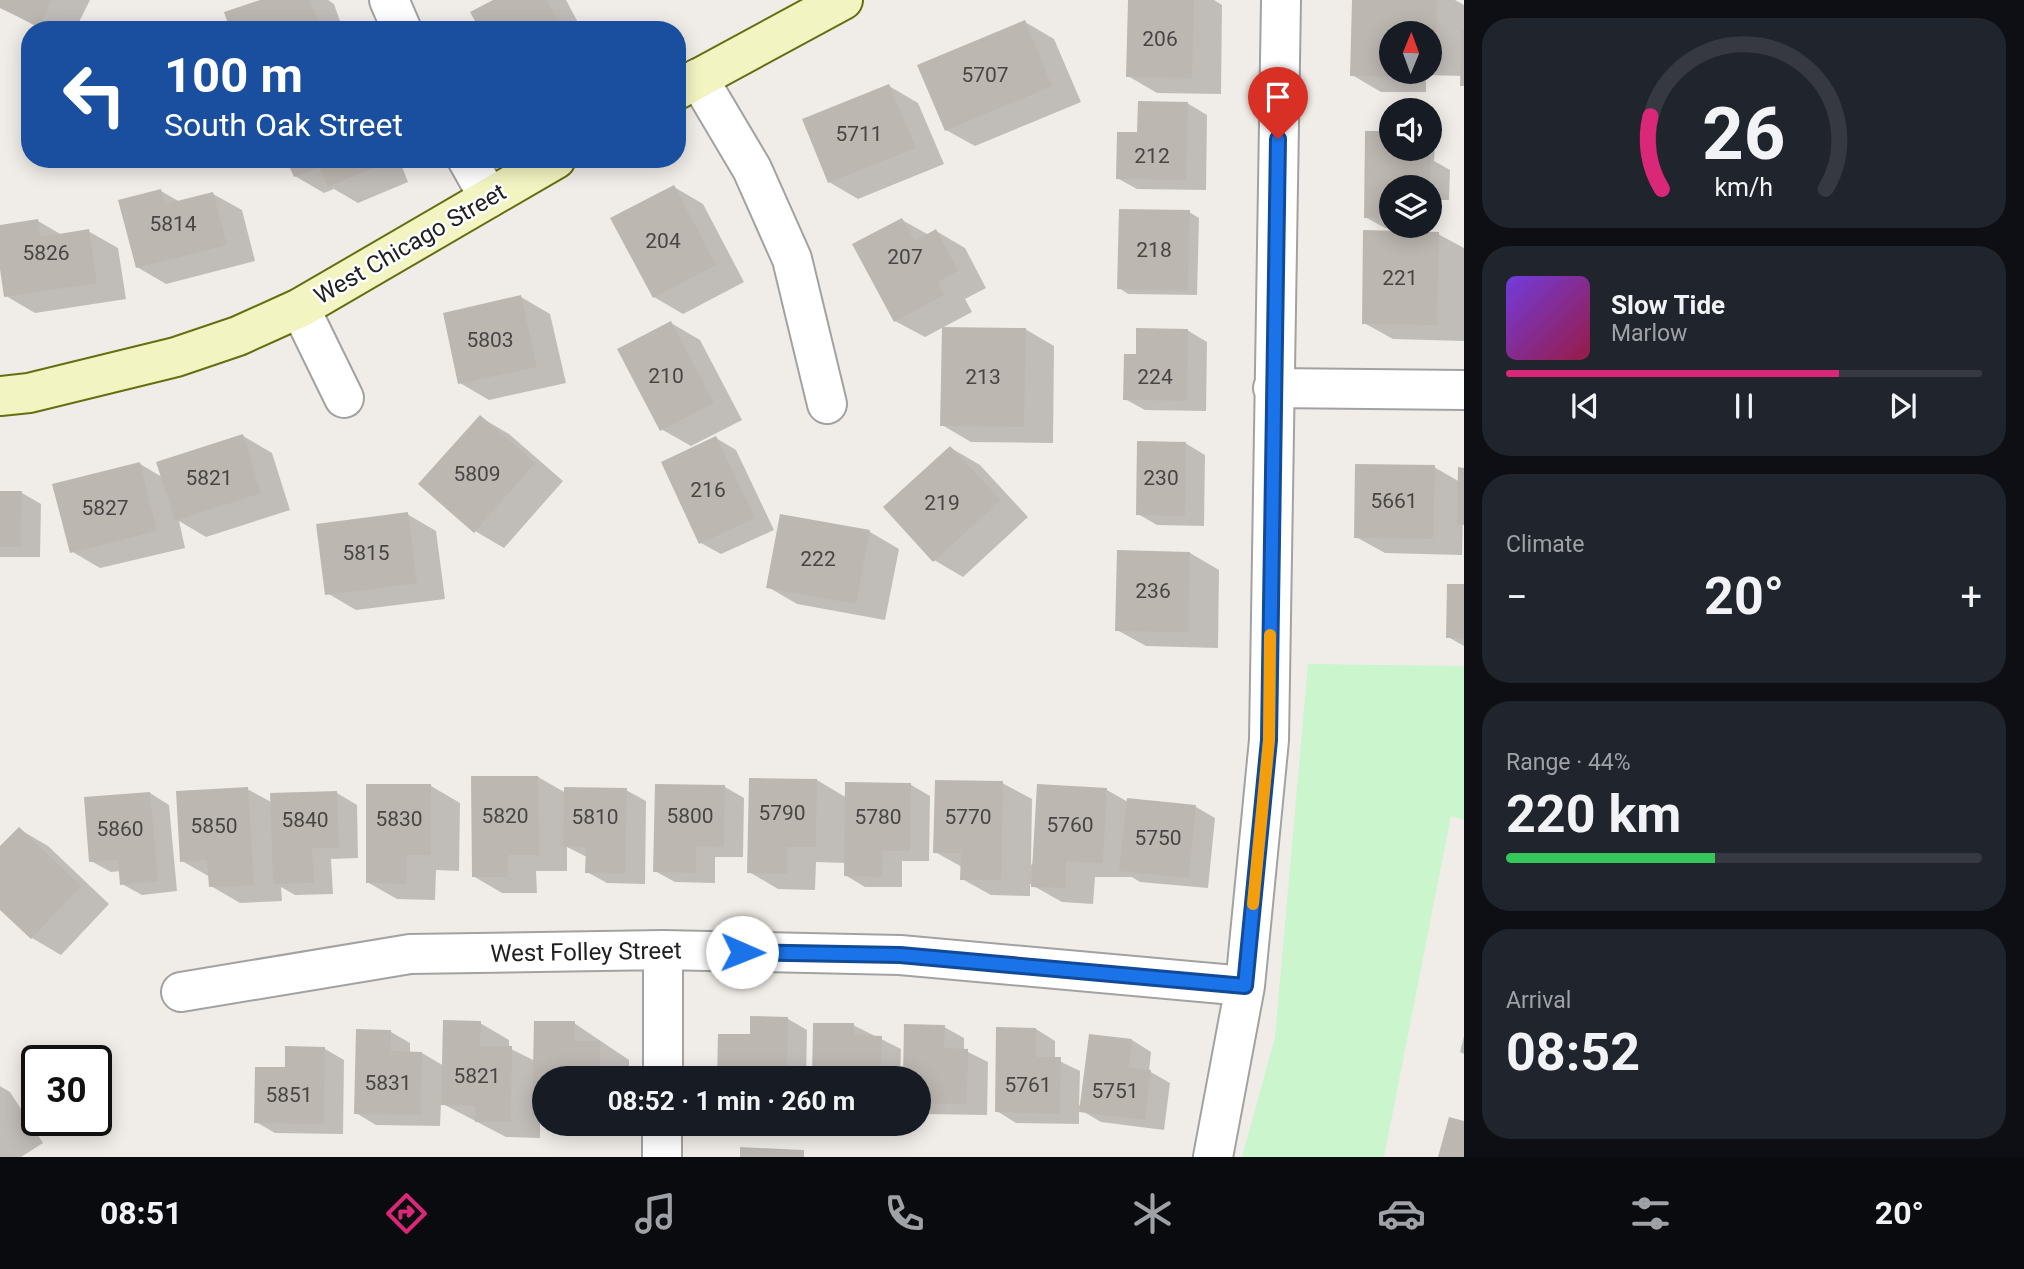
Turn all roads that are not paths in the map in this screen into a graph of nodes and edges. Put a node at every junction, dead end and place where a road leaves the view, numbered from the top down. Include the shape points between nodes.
1 (389, 0) edge
2 (843, 0) edge
3 (1281, 0) edge
4 (398, 21) edge
5 (687, 84) edge
6 (472, 168) edge
7 (541, 168) edge
8 (489, 198) junction
9 (300, 308) junction
10 (1273, 388) junction
11 (1464, 390) edge
12 (0, 396) edge
13 (344, 398) dead end
14 (827, 404) dead end
15 (663, 950) junction
16 (1245, 986) junction
17 (181, 992) dead end
18 (663, 1066) edge
19 (662, 1136) edge
20 (662, 1157) edge
21 (1213, 1157) edge

1 - 4 street
2 - 5 street
3 - 10 street
5 - 14 street via 752,169 792,259
6 - 8 street
7 - 8 street, West Chicago Street
8 - 9 street, West Chicago Street
9 - 12 street, West Chicago Street via 176,357
9 - 13 street, West Chicago Street
10 - 11 street
10 - 16 street via 1269,740
15 - 16 street, West Folley Street via 900,955
15 - 17 street, West Folley Street via 410,954
15 - 18 street
16 - 21 street
19 - 20 street

